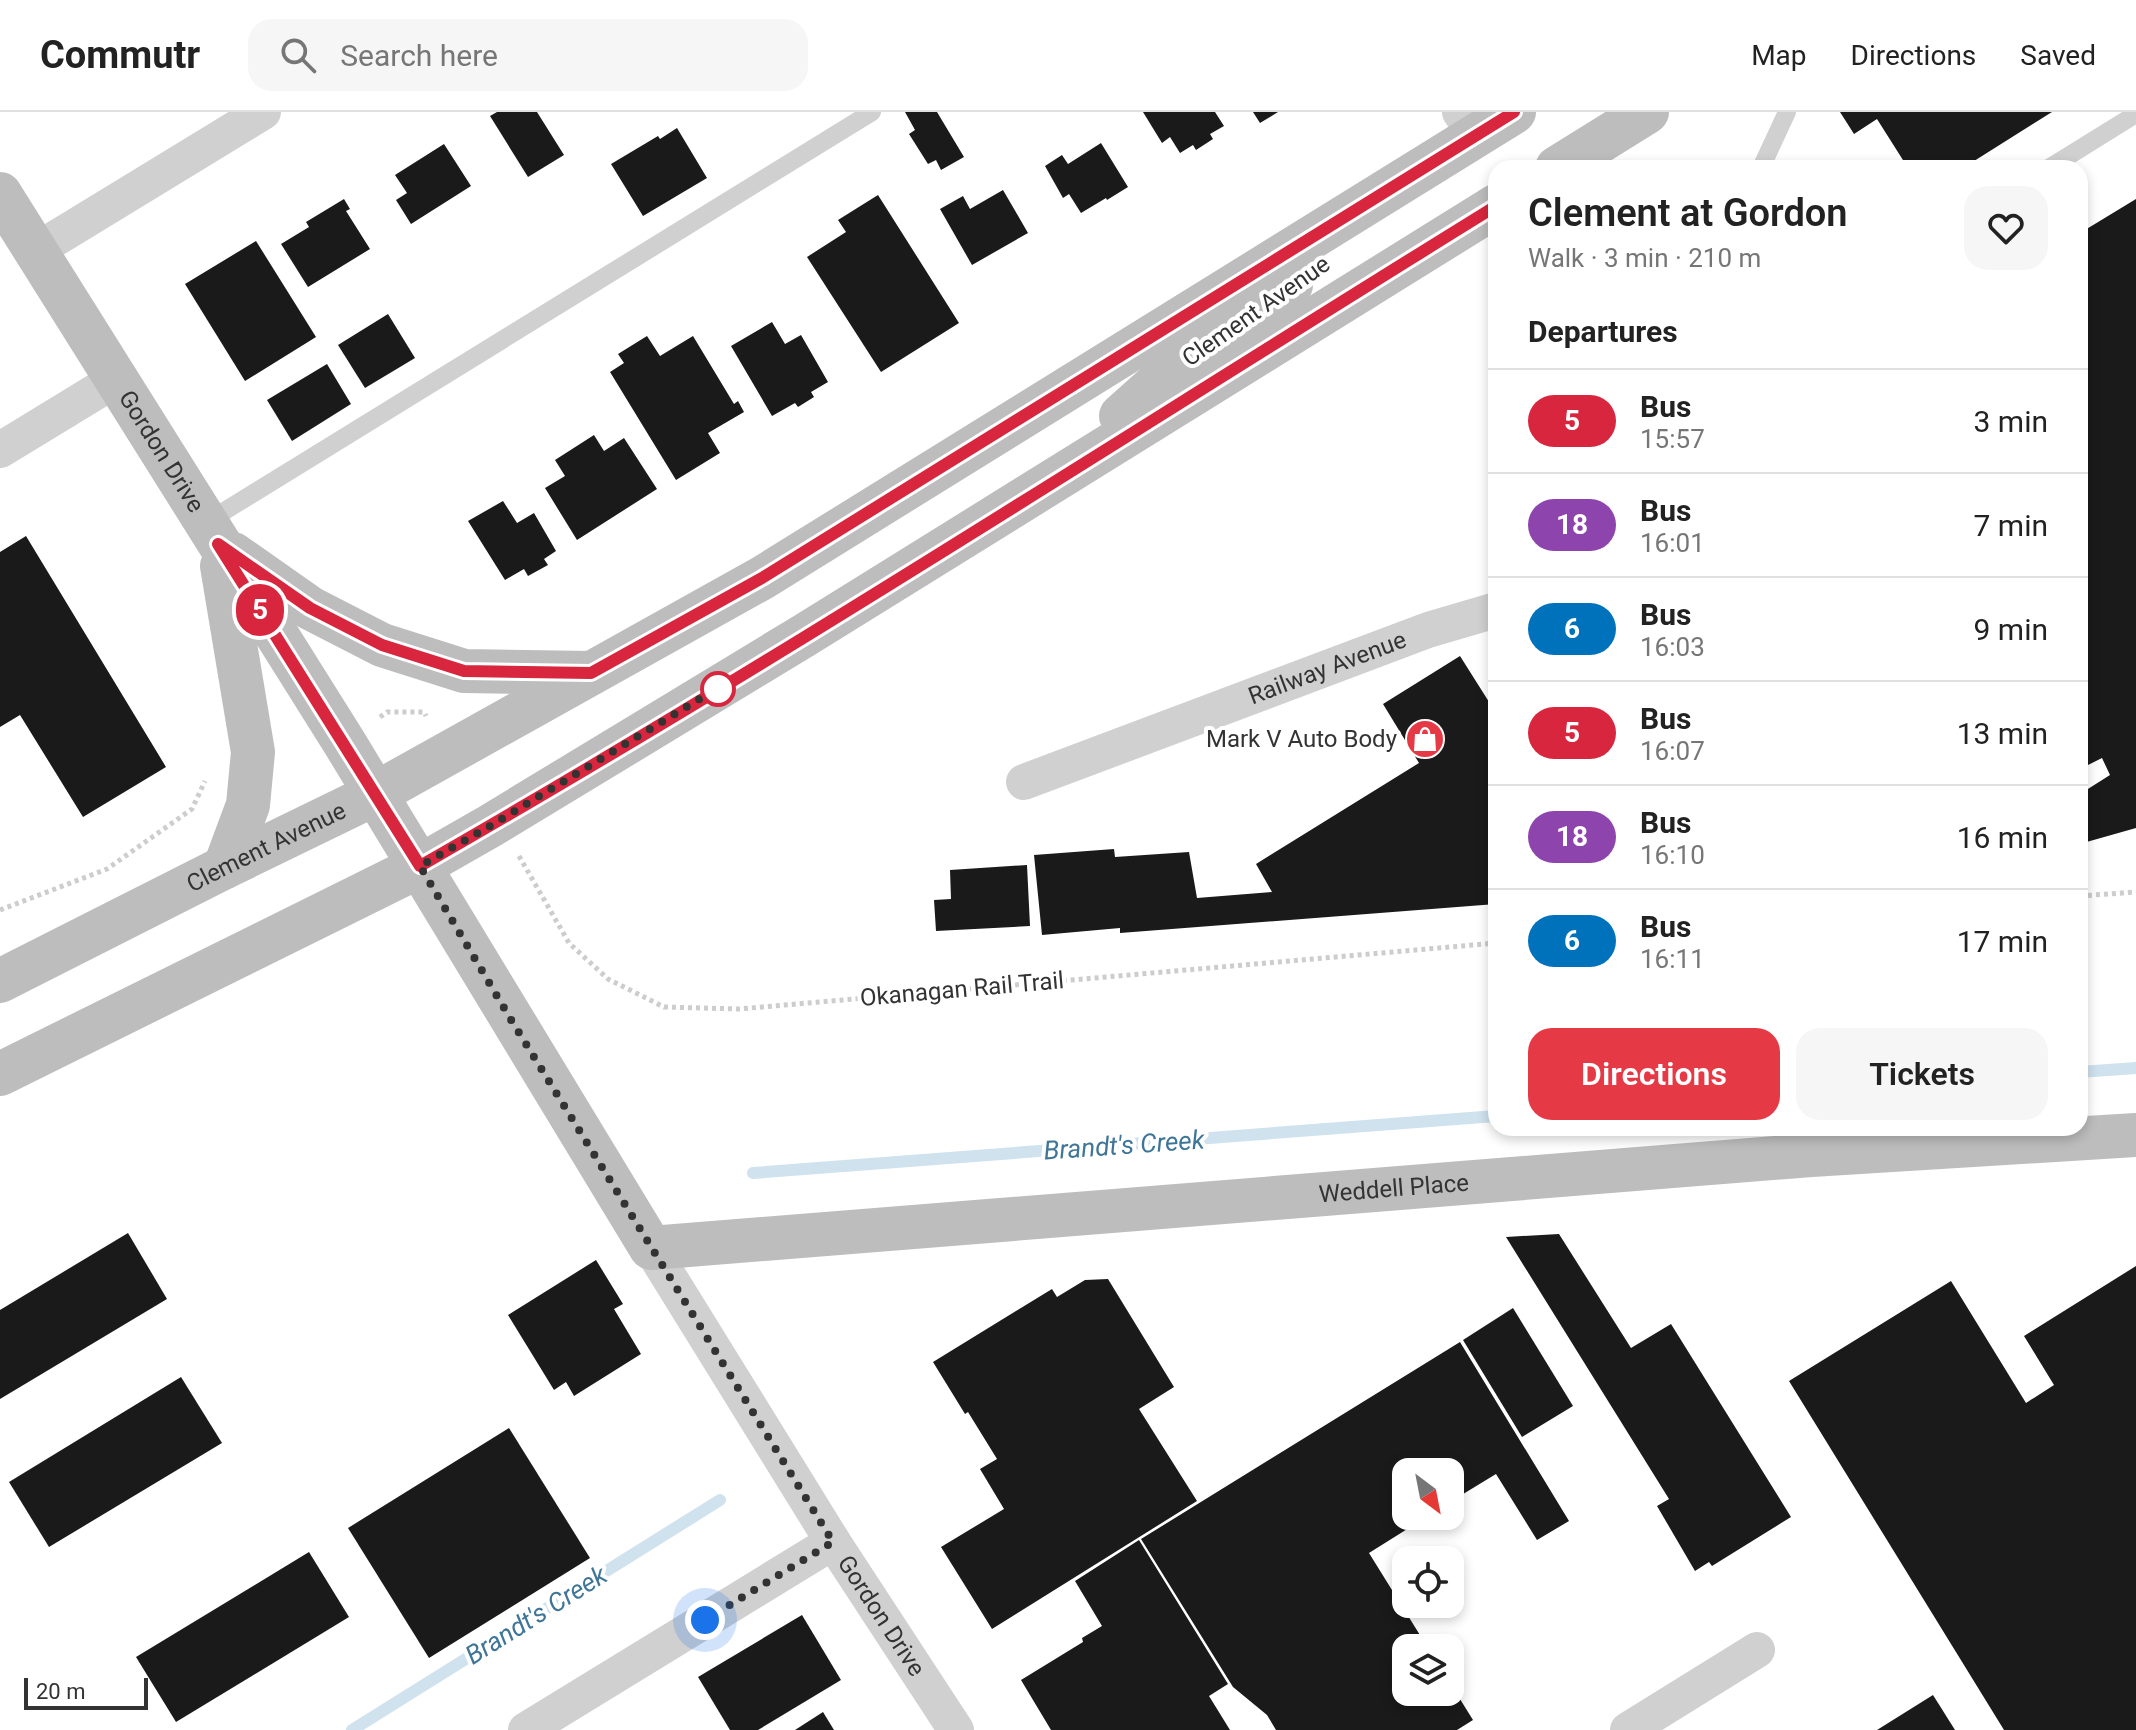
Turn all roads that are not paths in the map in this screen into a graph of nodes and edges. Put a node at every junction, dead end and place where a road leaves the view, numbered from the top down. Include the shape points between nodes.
1 (263, 112) edge
2 (872, 112) edge
3 (1514, 112) edge
4 (1647, 112) edge
5 (1787, 112) edge
6 (2136, 114) edge
7 (1468, 124) edge
8 (1570, 160) edge
9 (1765, 160) edge
10 (2062, 160) edge
11 (0, 194) edge
12 (1488, 211) edge
13 (35, 251) junction
14 (115, 380) junction
15 (0, 450) edge
16 (1033, 495) junction
17 (212, 533) junction
18 (1488, 613) edge
19 (591, 673) junction
20 (1024, 782) dead end
21 (375, 794) junction
22 (420, 866) junction
23 (225, 867) junction
24 (0, 981) edge
25 (0, 1074) edge
26 (2136, 1135) edge
27 (651, 1248) junction
28 (833, 1542) junction
29 (1757, 1650) dead end
30 (526, 1730) edge
31 (956, 1730) edge
32 (1628, 1730) edge

1 - 13 street
2 - 17 lane
3 - 7 main road, Clement Avenue
4 - 8 main road
5 - 9 lane
6 - 10 lane
7 - 16 main road, Clement Avenue via 1470,164 1452,180 1207,339
7 - 19 main road, Clement Avenue via 762,578
11 - 13 main road, Gordon Drive
12 - 16 main road, Clement Avenue
13 - 14 main road, Gordon Drive
14 - 15 street
14 - 17 main road, Gordon Drive
16 - 22 main road, Clement Avenue
17 - 19 main road via 310,608 382,645 464,671
17 - 21 main road, Gordon Drive
17 - 23 main road via 253,752 248,805
18 - 20 street, Railway Avenue
19 - 21 main road, Clement Avenue
21 - 22 main road, Gordon Drive
21 - 23 main road, Clement Avenue
22 - 25 main road, Clement Avenue
22 - 27 main road, Gordon Drive
23 - 24 main road, Clement Avenue
26 - 27 main road, Weddell Place via 1795,1156
27 - 28 street, Gordon Drive
28 - 30 street
28 - 31 street, Gordon Drive
29 - 32 street

